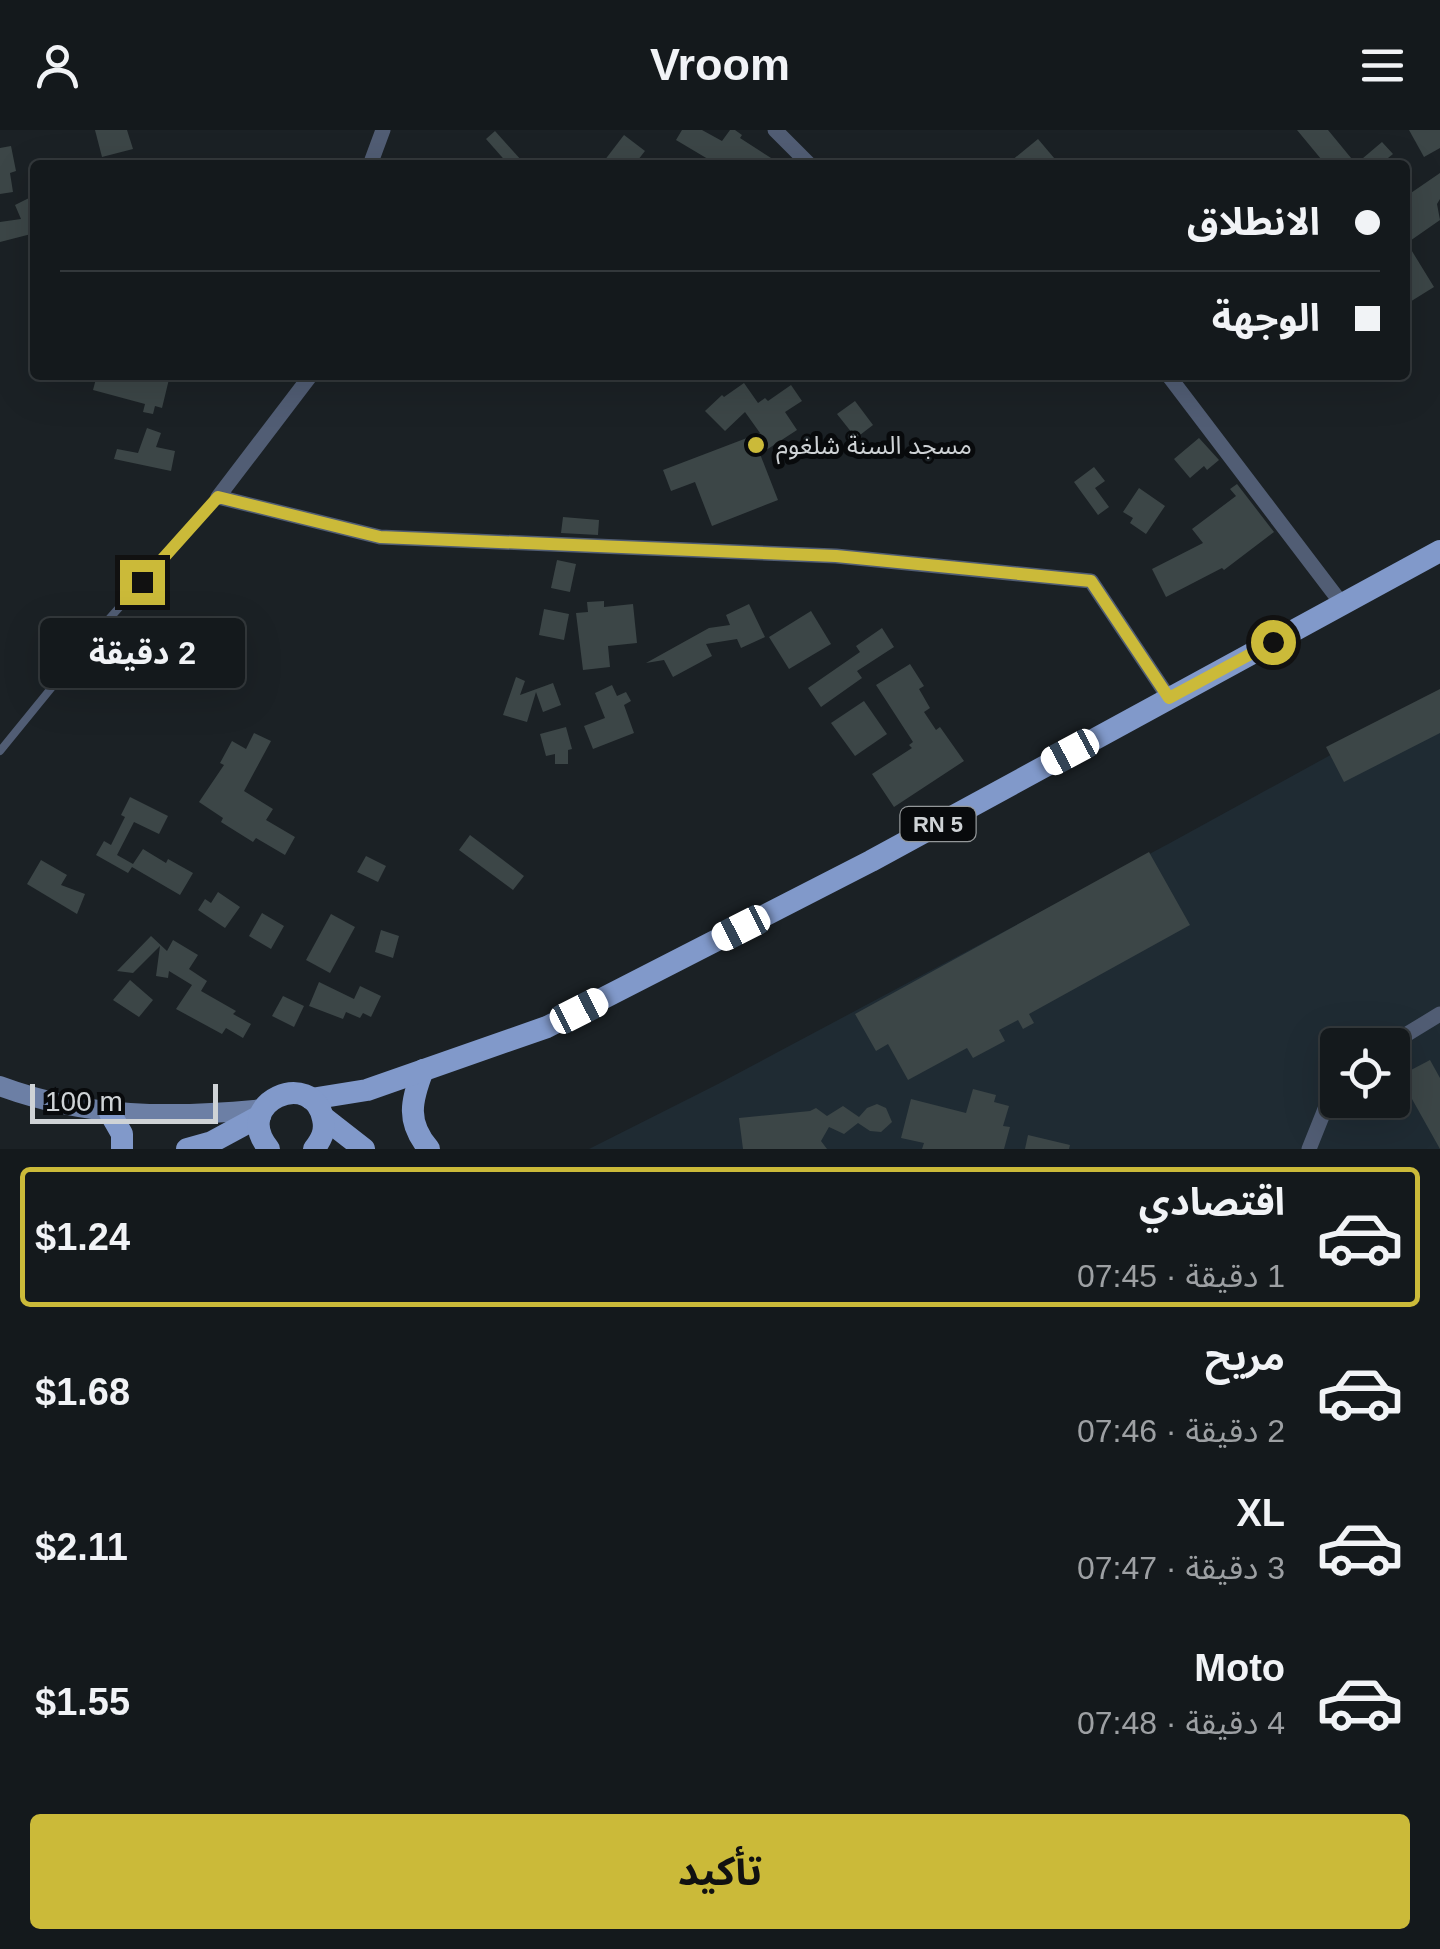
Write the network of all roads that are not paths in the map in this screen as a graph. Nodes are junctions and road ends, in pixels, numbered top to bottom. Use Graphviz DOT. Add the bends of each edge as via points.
graph roads {
  1 [pos="382,130"];
  2 [pos="775,130"];
  3 [pos="372,160"];
  4 [pos="805,160"];
  5 [pos="306,380"];
  6 [pos="1172,380"];
  7 [pos="218,497"];
  8 [pos="1440,550"];
  9 [pos="1342,604"];
  10 [pos="1169,698"];
  11 [pos="0,750"];
  12 [pos="1440,1014"];
  13 [pos="1410,1032"];
  14 [pos="423,1070"];
  15 [pos="0,1086"];
  16 [pos="262,1112"];
  17 [pos="110,1113"];
  18 [pos="1320,1118"];
  19 [pos="320,1130"];
  20 [pos="212,1142"];
  21 [pos="122,1149"];
  22 [pos="186,1149"];
  23 [pos="259,1149"];
  24 [pos="270,1149"];
  25 [pos="364,1149"];
  26 [pos="428,1149"];
  27 [pos="1309,1149"];
  1 -- 3 [label="street"];
  2 -- 4 [label="street"];
  5 -- 7 [label="street"];
  6 -- 9 [label="street"];
  7 -- 10 [label="street" via="380,537 836,556 1091,581"];
  7 -- 11 [label="lane"];
  8 -- 9 [label="main road, RN 5"];
  9 -- 10 [label="main road, RN 5"];
  10 -- 14 [label="main road, RN 5" via="546,1028"];
  12 -- 13 [label="street"];
  14 -- 19 [label="main road, RN 5" via="367,1090"];
  14 -- 26 [label="main road" via="411,1119"];
  15 -- 17 [label="main road"];
  16 -- 17 [label="main road"];
  16 -- 19 [label="main road, RN 5" via="281,1094 297,1093"];
  16 -- 20 [label="main road, RN 5"];
  16 -- 24 [label="main road" via="259,1131"];
  17 -- 21 [label="main road"];
  18 -- 27 [label="street"];
  19 -- 25 [label="main road"];
  20 -- 22 [label="main road, RN 5"];
  20 -- 23 [label="main road, RN 5"];
}
